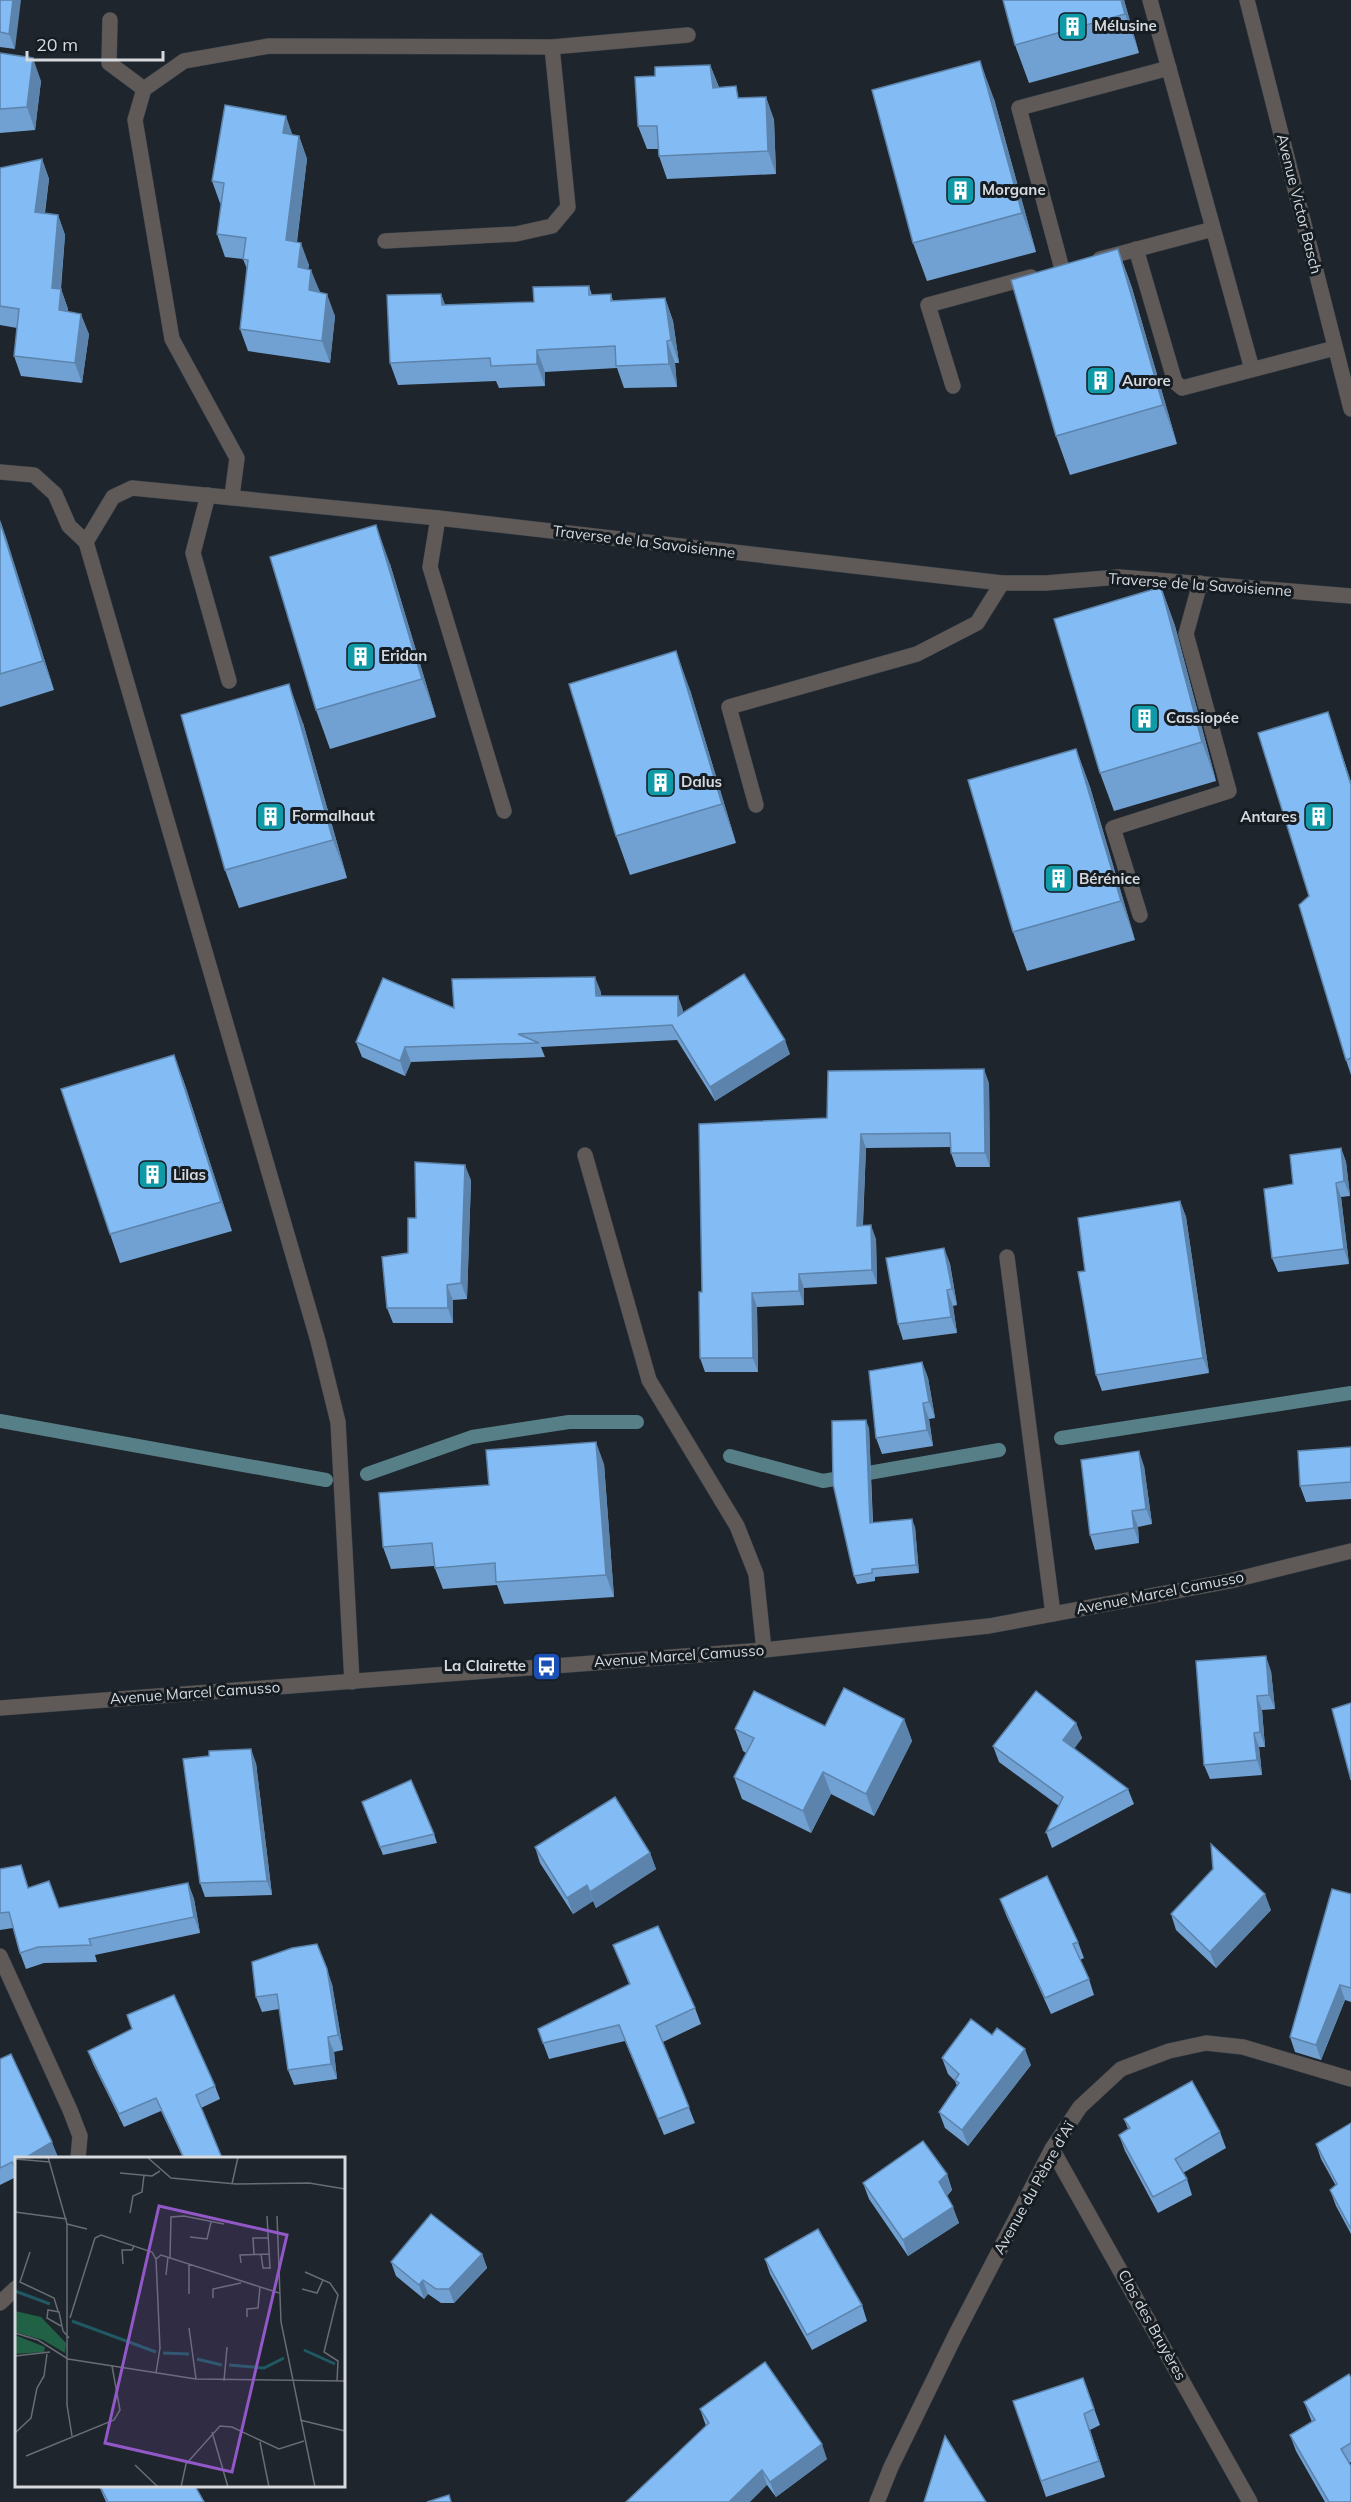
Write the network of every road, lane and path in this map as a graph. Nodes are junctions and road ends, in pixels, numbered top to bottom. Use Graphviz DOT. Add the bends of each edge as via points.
graph roads {
  1 [pos="1150,0"];
  2 [pos="1247,0"];
  3 [pos="110,20"];
  4 [pos="688,35"];
  5 [pos="552,47"];
  6 [pos="1168,68"];
  7 [pos="144,89"];
  8 [pos="1213,229"];
  9 [pos="385,242"];
  10 [pos="1136,249"];
  11 [pos="1073,266"];
  12 [pos="1335,348"];
  13 [pos="1252,369"];
  14 [pos="953,386"];
  15 [pos="1351,409"];
  16 [pos="0,472"];
  17 [pos="208,495"];
  18 [pos="232,496"];
  19 [pos="438,518"];
  20 [pos="86,542"];
  21 [pos="1002,583"];
  22 [pos="1200,584"];
  23 [pos="1351,596"];
  24 [pos="229,681"];
  25 [pos="756,805"];
  26 [pos="504,811"];
  27 [pos="1140,915"];
  28 [pos="585,1155"];
  29 [pos="1007,1257"];
  30 [pos="1351,1551"];
  31 [pos="1053,1614"];
  32 [pos="764,1650"];
  33 [pos="352,1682"];
  34 [pos="0,1708"];
  35 [pos="0,1956"];
  36 [pos="1351,2079"];
  37 [pos="1052,2149"];
  38 [pos="78,2157"];
  39 [pos="15,2289"];
  40 [pos="0,2303"];
  41 [pos="877,2502"];
  42 [pos="1250,2502"];
  1 -- 6 [label="street"];
  2 -- 12 [label="street, Avenue Victor Basch"];
  3 -- 7 [label="street" via="109,63"];
  4 -- 5 [label="street"];
  5 -- 7 [label="street" via="269,46 184,61"];
  5 -- 9 [label="street" via="568,207 552,226 516,234"];
  6 -- 8 [label="street"];
  6 -- 11 [label="street" via="1019,108"];
  7 -- 18 [label="street" via="135,120 172,339 237,458"];
  8 -- 10 [label="street"];
  8 -- 13 [label="street"];
  10 -- 11 [label="street"];
  10 -- 13 [label="street" via="1175,381 1182,388"];
  11 -- 14 [label="street" via="928,305"];
  12 -- 13 [label="street"];
  12 -- 15 [label="street, Avenue Victor Basch"];
  16 -- 20 [label="street" via="34,475 55,494 69,526"];
  17 -- 18 [label="street, Traverse de la Savoisienne"];
  17 -- 20 [label="street, Traverse de la Savoisienne" via="132,488 113,497"];
  17 -- 24 [label="street" via="193,553"];
  18 -- 19 [label="street, Traverse de la Savoisienne"];
  19 -- 21 [label="street, Traverse de la Savoisienne"];
  19 -- 26 [label="street" via="430,567"];
  20 -- 33 [label="street" via="318,1341 338,1422"];
  21 -- 22 [label="street, Traverse de la Savoisienne" via="1119,577"];
  21 -- 25 [label="street" via="978,623 917,654 729,707"];
  22 -- 23 [label="street, Traverse de la Savoisienne"];
  22 -- 27 [label="street" via="1186,634 1229,791 1113,828"];
  28 -- 32 [label="street" via="649,1380 737,1526 756,1574"];
  29 -- 31 [label="street"];
  30 -- 31 [label="street, Avenue Marcel Camusso" via="1230,1581"];
  31 -- 32 [label="street, Avenue Marcel Camusso" via="989,1626"];
  32 -- 33 [label="street, Avenue Marcel Camusso"];
  33 -- 34 [label="street, Avenue Marcel Camusso"];
  35 -- 38 [label="street" via="70,2110 80,2136"];
  36 -- 37 [label="street, Avenue du Pèbre d'Aï" via="1243,2047 1206,2043 1168,2050 1121,2069 1080,2107"];
  37 -- 41 [label="street, Avenue du Pèbre d'Aï" via="955,2336"];
  37 -- 42 [label="street, Clos des Bruyères"];
  39 -- 40 [label="street"];
}
